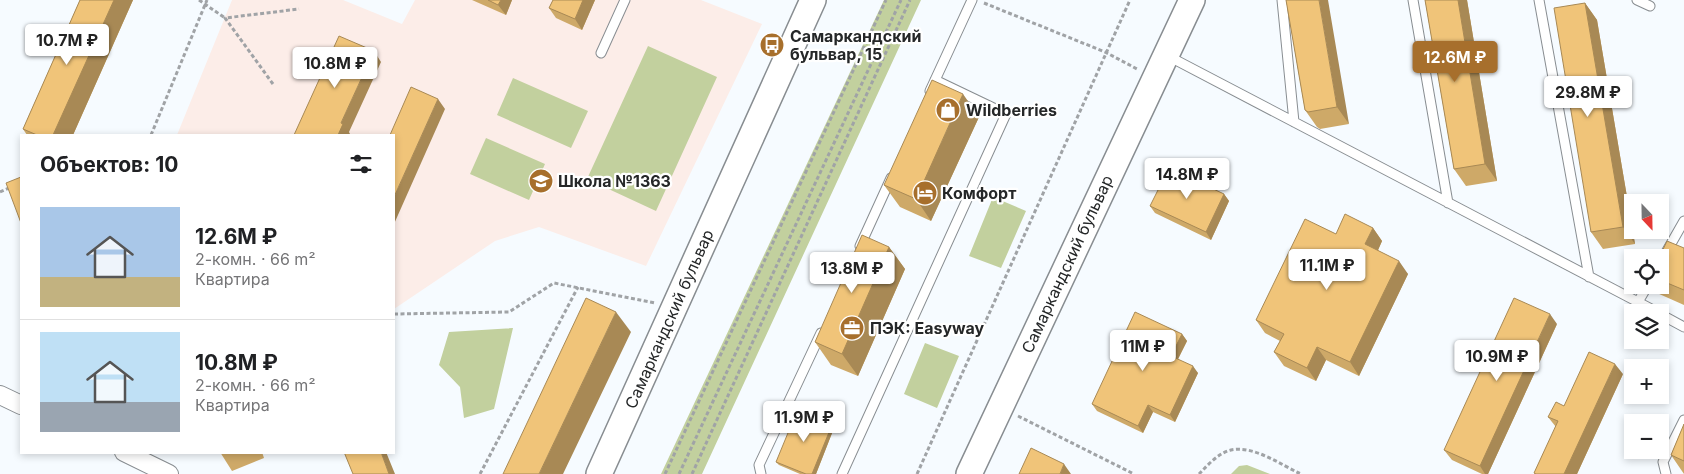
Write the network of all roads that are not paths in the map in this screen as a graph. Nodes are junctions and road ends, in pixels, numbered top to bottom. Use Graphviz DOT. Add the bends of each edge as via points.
graph roads {
  1 [pos="625,0"];
  2 [pos="813,0"];
  3 [pos="972,0"];
  4 [pos="1192,0"];
  5 [pos="1282,0"];
  6 [pos="1413,0"];
  7 [pos="1539,0"];
  8 [pos="1637,0"];
  9 [pos="1650,6"];
  10 [pos="601,53"];
  11 [pos="1166,55"];
  12 [pos="936,80"];
  13 [pos="927,100"];
  14 [pos="1294,122"];
  15 [pos="894,172"];
  16 [pos="1448,203"];
  17 [pos="1684,221"];
  18 [pos="1668,249"];
  19 [pos="858,252"];
  20 [pos="1589,277"];
  21 [pos="1643,294"];
  22 [pos="1638,302"];
  23 [pos="1642,304"];
  24 [pos="1669,319"];
  25 [pos="825,323"];
  26 [pos="1684,327"];
  27 [pos="0,395"];
  28 [pos="20,405"];
  29 [pos="1684,420"];
  30 [pos="128,454"];
  31 [pos="169,474"];
  32 [pos="599,474"];
  33 [pos="760,474"];
  34 [pos="842,474"];
  35 [pos="969,474"];
  36 [pos="1666,474"];
  1 -- 10 [label="lane"];
  2 -- 32 [label="street, Самаркандский бульвар"];
  3 -- 12 [label="lane"];
  4 -- 11 [label="street, Самаркандский бульвар"];
  5 -- 14 [label="lane"];
  6 -- 16 [label="lane"];
  7 -- 20 [label="lane"];
  8 -- 9 [label="lane"];
  11 -- 14 [label="lane"];
  11 -- 35 [label="street, Самаркандский бульвар"];
  12 -- 13 [label="lane"];
  12 -- 34 [label="lane" via="1006,114"];
  14 -- 16 [label="lane"];
  15 -- 19 [label="lane"];
  16 -- 20 [label="lane"];
  17 -- 18 [label="lane"];
  20 -- 22 [label="lane"];
  21 -- 22 [label="lane"];
  22 -- 23 [label="lane"];
  24 -- 26 [label="lane"];
  25 -- 33 [label="lane" via="759,466"];
  27 -- 28 [label="street"];
  29 -- 36 [label="lane" via="1663,462"];
  30 -- 31 [label="street"];
}
